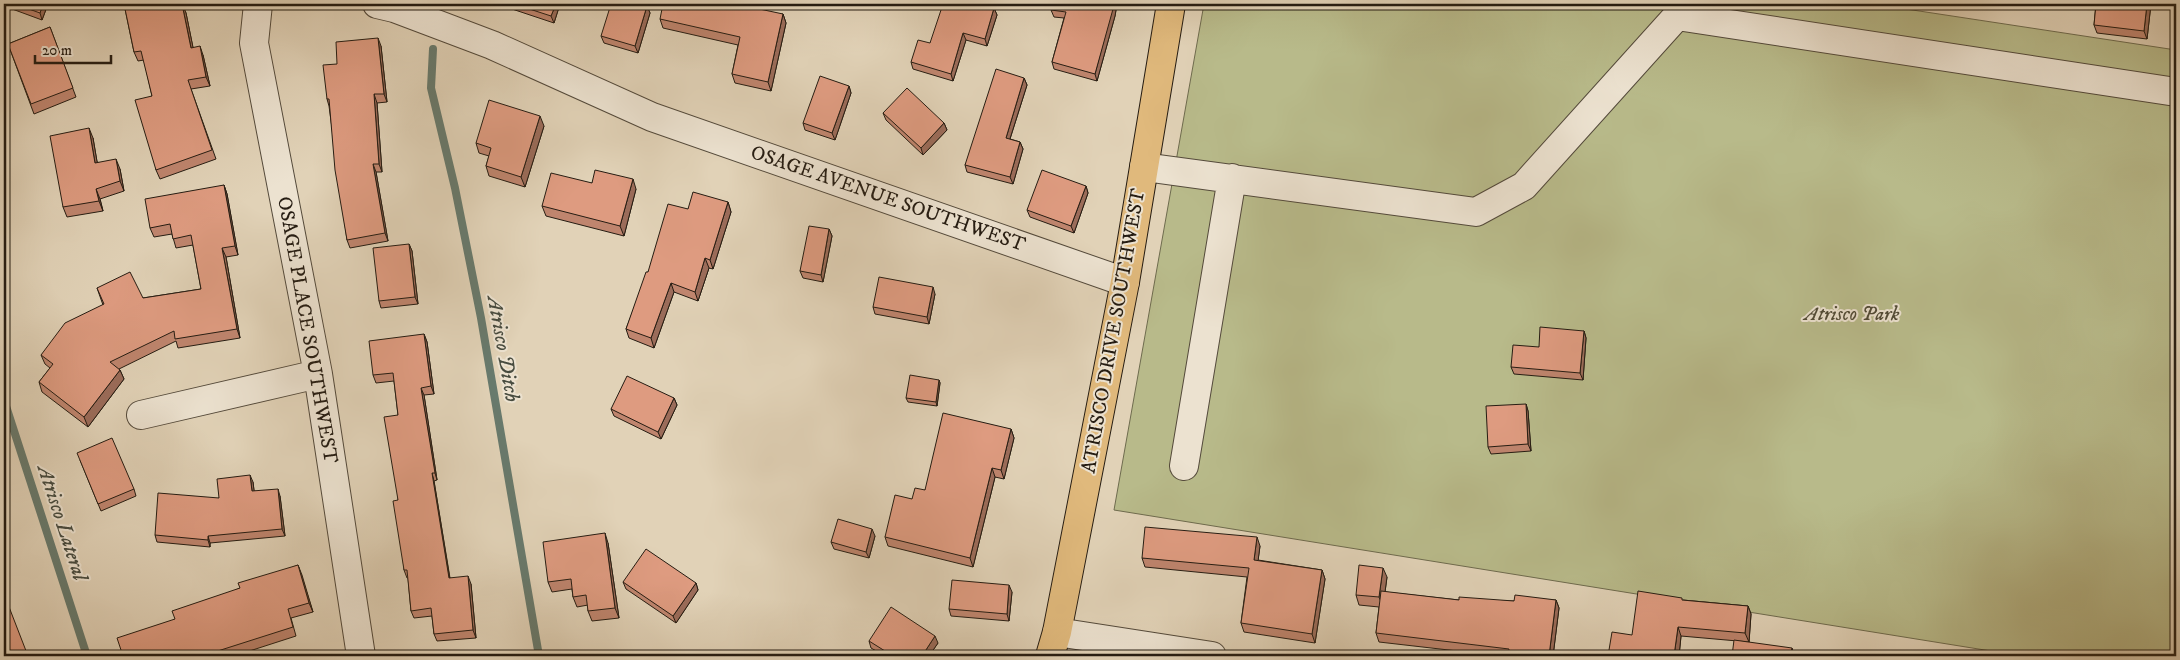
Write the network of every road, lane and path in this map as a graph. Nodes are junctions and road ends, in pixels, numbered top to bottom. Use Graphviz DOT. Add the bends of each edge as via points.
graph roads {
  1 [pos="258,4"];
  2 [pos="1171,4"];
  3 [pos="386,6"];
  4 [pos="2176,92"];
  5 [pos="1144,167"];
  6 [pos="1232,178"];
  7 [pos="1125,282"];
  8 [pos="318,374"];
  9 [pos="141,415"];
  10 [pos="1184,466"];
  11 [pos="1054,644"];
  12 [pos="361,656"];
  13 [pos="1212,656"];
  1 -- 8 [label="street, OSAGE PLACE SOUTHWEST" via="254,43"];
  2 -- 5 [label="main road, ATRISCO DRIVE SOUTHWEST"];
  3 -- 7 [label="street, OSAGE AVENUE SOUTHWEST" via="492,45 652,117"];
  4 -- 6 [label="street" via="1677,16 1524,186 1476,212"];
  5 -- 6 [label="street"];
  5 -- 7 [label="main road, ATRISCO DRIVE SOUTHWEST"];
  6 -- 10 [label="street"];
  7 -- 11 [label="main road, ATRISCO DRIVE SOUTHWEST"];
  8 -- 9 [label="street"];
  8 -- 12 [label="street, OSAGE PLACE SOUTHWEST"];
  11 -- 13 [label="street"];
}
